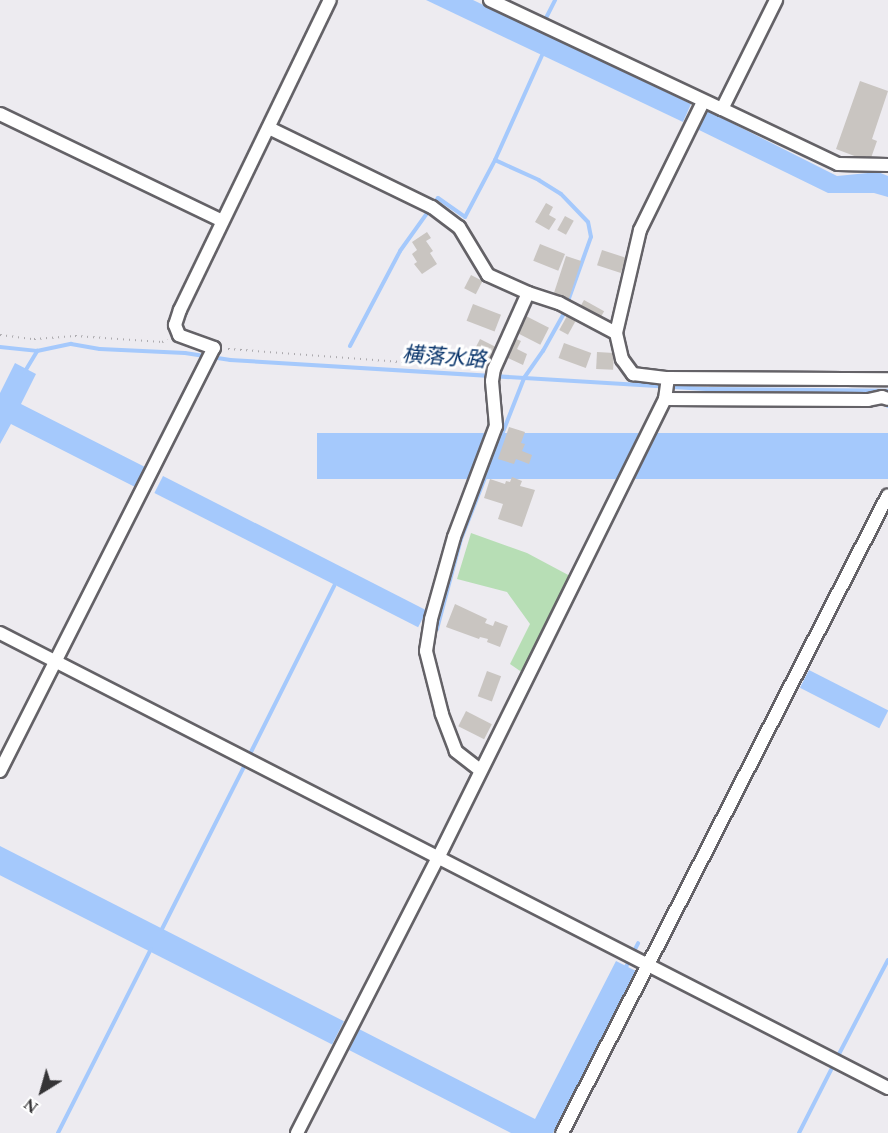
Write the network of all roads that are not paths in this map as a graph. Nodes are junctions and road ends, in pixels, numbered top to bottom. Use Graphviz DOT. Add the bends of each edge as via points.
graph roads {
  1 [pos="330,0"];
  2 [pos="490,0"];
  3 [pos="776,0"];
  4 [pos="722,109"];
  5 [pos="698,112"];
  6 [pos="0,114"];
  7 [pos="269,128"];
  8 [pos="888,165"];
  9 [pos="222,221"];
  10 [pos="528,293"];
  11 [pos="616,333"];
  12 [pos="668,378"];
  13 [pos="888,379"];
  14 [pos="872,381"];
  15 [pos="665,399"];
  16 [pos="888,399"];
  17 [pos="868,400"];
  18 [pos="888,495"];
  19 [pos="0,633"];
  20 [pos="56,662"];
  21 [pos="480,770"];
  22 [pos="0,771"];
  23 [pos="438,858"];
  24 [pos="648,965"];
  25 [pos="888,1088"];
  26 [pos="297,1133"];
  27 [pos="562,1133"];
  1 -- 7 [label="street"];
  2 -- 5 [label="street"];
  3 -- 4 [label="street"];
  4 -- 5 [label="street"];
  4 -- 8 [label="street" via="838,164"];
  5 -- 11 [label="street" via="640,230"];
  6 -- 9 [label="street"];
  7 -- 9 [label="street"];
  7 -- 10 [label="street" via="432,207 459,226 488,275"];
  9 -- 20 [label="street" via="175,325 179,335 214,348"];
  10 -- 11 [label="street" via="559,303"];
  10 -- 21 [label="street" via="493,375 496,426 454,537 426,651 456,751"];
  11 -- 12 [label="street" via="622,359 633,374"];
  12 -- 14 [label="street"];
  12 -- 15 [label="street"];
  13 -- 14 [label="street"];
  14 -- 17 [label="street"];
  15 -- 17 [label="street"];
  15 -- 21 [label="street"];
  16 -- 17 [label="street"];
  18 -- 24 [label="street"];
  19 -- 20 [label="street"];
  20 -- 22 [label="street"];
  20 -- 23 [label="street"];
  21 -- 23 [label="street"];
  23 -- 24 [label="street"];
  23 -- 26 [label="street"];
  24 -- 25 [label="street"];
  24 -- 27 [label="street"];
}
